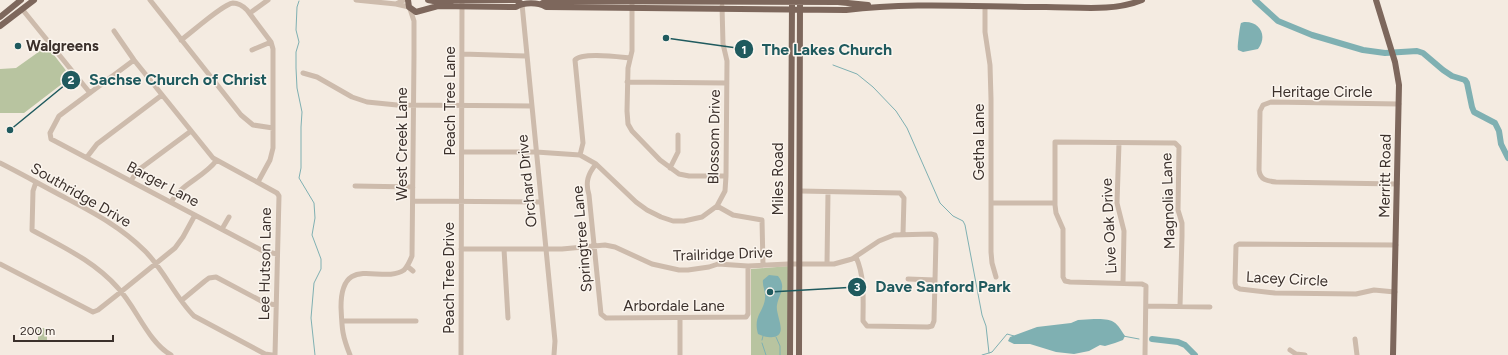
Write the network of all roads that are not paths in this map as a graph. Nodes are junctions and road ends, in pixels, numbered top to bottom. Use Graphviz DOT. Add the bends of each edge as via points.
graph roads {
  1 [pos="21,0"];
  2 [pos="34,0"];
  3 [pos="151,0"];
  4 [pos="268,0"];
  5 [pos="356,0"];
  6 [pos="404,0"];
  7 [pos="408,0"];
  8 [pos="427,0"];
  9 [pos="454,0"];
  10 [pos="1142,0"];
  11 [pos="1376,0"];
  12 [pos="541,2"];
  13 [pos="462,3"];
  14 [pos="915,3"];
  15 [pos="396,4"];
  16 [pos="522,4"];
  17 [pos="632,4"];
  18 [pos="792,4"];
  19 [pos="799,4"];
  20 [pos="722,5"];
  21 [pos="985,7"];
  22 [pos="409,8"];
  23 [pos="22,9"];
  24 [pos="420,11"];
  25 [pos="250,13"];
  26 [pos="0,17"];
  27 [pos="414,21"];
  28 [pos="0,26"];
  29 [pos="114,31"];
  30 [pos="181,40"];
  31 [pos="271,42"];
  32 [pos="252,50"];
  33 [pos="462,54"];
  34 [pos="526,56"];
  35 [pos="630,58"];
  36 [pos="134,60"];
  37 [pos="303,73"];
  38 [pos="627,82"];
  39 [pos="727,83"];
  40 [pos="90,93"];
  41 [pos="162,95"];
  42 [pos="1400,104"];
  43 [pos="414,105"];
  44 [pos="462,105"];
  45 [pos="531,106"];
  46 [pos="273,128"];
  47 [pos="191,131"];
  48 [pos="678,135"];
  49 [pos="791,139"];
  50 [pos="800,139"];
  51 [pos="1119,143"];
  52 [pos="462,152"];
  53 [pos="536,152"];
  54 [pos="580,155"];
  55 [pos="87,157"];
  56 [pos="216,161"];
  57 [pos="0,163"];
  58 [pos="596,164"];
  59 [pos="670,168"];
  60 [pos="726,176"];
  61 [pos="131,181"];
  62 [pos="36,182"];
  63 [pos="258,182"];
  64 [pos="1397,184"];
  65 [pos="355,186"];
  66 [pos="413,187"];
  67 [pos="800,192"];
  68 [pos="828,192"];
  69 [pos="414,201"];
  70 [pos="462,201"];
  71 [pos="171,202"];
  72 [pos="541,202"];
  73 [pos="991,203"];
  74 [pos="1055,203"];
  75 [pos="717,206"];
  76 [pos="195,215"];
  77 [pos="229,216"];
  78 [pos="222,229"];
  79 [pos="903,234"];
  80 [pos="1396,245"];
  81 [pos="594,246"];
  82 [pos="461,249"];
  83 [pos="504,249"];
  84 [pos="546,250"];
  85 [pos="277,254"];
  86 [pos="856,256"];
  87 [pos="156,263"];
  88 [pos="0,264"];
  89 [pos="791,264"];
  90 [pos="799,264"];
  91 [pos="828,264"];
  92 [pos="763,265"];
  93 [pos="407,266"];
  94 [pos="748,266"];
  95 [pos="413,271"];
  96 [pos="996,277"];
  97 [pos="908,279"];
  98 [pos="935,280"];
  99 [pos="1123,283"];
  100 [pos="121,292"];
  101 [pos="1395,292"];
  102 [pos="182,300"];
  103 [pos="276,305"];
  104 [pos="1146,306"];
  105 [pos="1180,307"];
  106 [pos="1210,307"];
  107 [pos="601,314"];
  108 [pos="508,318"];
  109 [pos="680,318"];
  110 [pos="342,321"];
  111 [pos="416,321"];
  112 [pos="1355,339"];
  113 [pos="1290,350"];
  114 [pos="790,352"];
  115 [pos="799,352"];
  116 [pos="171,355"];
  117 [pos="272,355"];
  118 [pos="275,355"];
  119 [pos="350,355"];
  120 [pos="461,355"];
  121 [pos="554,355"];
  122 [pos="680,355"];
  123 [pos="1145,355"];
  124 [pos="1305,355"];
  125 [pos="1357,355"];
  126 [pos="1393,355"];
  1 -- 26 [label="main road"];
  2 -- 23 [label="main road"];
  3 -- 30 [label="street"];
  4 -- 25 [label="street"];
  5 -- 15 [label="street"];
  6 -- 15 [label="street"];
  7 -- 22 [label="main road"];
  8 -- 9 [label="main road"];
  8 -- 24 [label="main road"];
  9 -- 13 [label="main road"];
  10 -- 21 [label="main road" via="1118,7"];
  11 -- 42 [label="main road, Merritt Road" via="1395,62"];
  12 -- 16 [label="main road"];
  12 -- 17 [label="main road" via="546,0"];
  13 -- 16 [label="main road" via="516,0"];
  13 -- 24 [label="main road"];
  13 -- 33 [label="street, Peach Tree Lane"];
  14 -- 19 [label="main road" via="878,6 838,2"];
  14 -- 21 [label="main road"];
  15 -- 22 [label="street"];
  16 -- 34 [label="street, Orchard Drive"];
  17 -- 20 [label="main road"];
  17 -- 35 [label="street"];
  18 -- 19 [label="main road"];
  18 -- 20 [label="main road"];
  18 -- 49 [label="main road, Miles Road"];
  19 -- 50 [label="main road, Miles Road"];
  20 -- 39 [label="street, Blossom Drive"];
  21 -- 73 [label="street, Getha Lane" via="985,32 990,65"];
  22 -- 24 [label="main road" via="416,12"];
  22 -- 27 [label="street, West Creek Lane"];
  23 -- 28 [label="main road"];
  23 -- 40 [label="street"];
  24 -- 27 [label="street, West Creek Lane"];
  25 -- 30 [label="street" via="243,6 230,4"];
  25 -- 31 [label="street"];
  27 -- 43 [label="street, West Creek Lane"];
  29 -- 36 [label="street, Lee Hutson Lane"];
  30 -- 46 [label="street" via="246,121 253,125"];
  31 -- 32 [label="street"];
  31 -- 46 [label="street"];
  33 -- 34 [label="street"];
  33 -- 44 [label="street, Peach Tree Lane"];
  34 -- 45 [label="street, Orchard Drive"];
  35 -- 38 [label="street"];
  35 -- 54 [label="street" via="579,56 575,60 583,143"];
  36 -- 40 [label="street"];
  36 -- 41 [label="street, Lee Hutson Lane"];
  37 -- 43 [label="street" via="317,77 352,97 367,102"];
  38 -- 39 [label="street"];
  38 -- 59 [label="street" via="628,124 644,145"];
  39 -- 60 [label="street, Blossom Drive"];
  40 -- 55 [label="street, Barger Lane" via="59,116 50,133 51,139"];
  41 -- 47 [label="street, Lee Hutson Lane"];
  41 -- 55 [label="street" via="97,144"];
  42 -- 64 [label="main road, Merritt Road"];
  42 -- 64 [label="street, Heritage Circle" via="1271,102 1263,105 1260,111 1259,170 1260,176 1268,182"];
  43 -- 44 [label="street"];
  43 -- 66 [label="street, West Creek Lane"];
  44 -- 45 [label="street"];
  44 -- 52 [label="street, Peach Tree Lane"];
  45 -- 53 [label="street, Orchard Drive"];
  46 -- 63 [label="street" via="270,160"];
  47 -- 56 [label="street, Lee Hutson Lane"];
  47 -- 61 [label="street" via="138,172"];
  48 -- 59 [label="street" via="678,152"];
  49 -- 50 [label="main road"];
  49 -- 89 [label="main road, Miles Road"];
  50 -- 67 [label="main road, Miles Road"];
  51 -- 74 [label="street, Magnolia Lane" via="1055,142"];
  51 -- 99 [label="street, Live Oak Drive" via="1117,203 1124,231"];
  51 -- 105 [label="street, Magnolia Lane" via="1175,143 1178,146 1178,210 1182,223"];
  52 -- 53 [label="street, Blossom Drive"];
  52 -- 70 [label="street, Peach Tree Lane"];
  53 -- 54 [label="street, Blossom Drive"];
  53 -- 72 [label="street, Orchard Drive"];
  54 -- 58 [label="street, Blossom Drive"];
  55 -- 61 [label="street, Barger Lane"];
  56 -- 63 [label="street, Lee Hutson Lane"];
  56 -- 71 [label="street"];
  57 -- 62 [label="street, Southridge Drive"];
  58 -- 75 [label="street, Blossom Drive" via="636,202 661,217 673,221 694,220"];
  58 -- 81 [label="street, Springtree Lane" via="589,173 587,188"];
  59 -- 60 [label="street" via="679,174 689,176"];
  60 -- 75 [label="street, Blossom Drive" via="723,197"];
  61 -- 71 [label="street, Barger Lane"];
  62 -- 87 [label="street, Southridge Drive" via="114,225 136,242"];
  62 -- 100 [label="street" via="33,191 32,230 85,259 104,273"];
  63 -- 85 [label="street, Lee Hutson Lane" via="279,196"];
  64 -- 80 [label="main road, Merritt Road"];
  65 -- 66 [label="street"];
  66 -- 69 [label="street, West Creek Lane"];
  67 -- 68 [label="street"];
  67 -- 90 [label="main road, Miles Road"];
  68 -- 79 [label="street" via="900,193 904,198"];
  68 -- 91 [label="street"];
  69 -- 70 [label="street"];
  69 -- 93 [label="street, West Creek Lane" via="412,256"];
  70 -- 72 [label="street"];
  70 -- 82 [label="street, Peach Tree Drive"];
  71 -- 76 [label="street, Barger Lane"];
  72 -- 84 [label="street, Orchard Drive"];
  73 -- 74 [label="street"];
  73 -- 96 [label="street, Getha Lane" via="991,252"];
  74 -- 99 [label="street" via="1063,229 1065,281"];
  75 -- 92 [label="street" via="733,215 762,220"];
  76 -- 78 [label="street, Barger Lane"];
  76 -- 87 [label="street" via="179,243"];
  77 -- 78 [label="street"];
  78 -- 85 [label="street, Barger Lane" via="263,251"];
  79 -- 86 [label="street, Trailridge Drive" via="879,241"];
  79 -- 98 [label="street, Trailridge Drive" via="935,235"];
  80 -- 101 [label="main road, Merritt Road"];
  80 -- 101 [label="street, Lacey Circle" via="1238,244 1235,248 1234,283 1240,289 1275,293 1356,294 1374,290"];
  81 -- 84 [label="street, Trailridge Drive"];
  81 -- 94 [label="street, Trailridge Drive" via="615,247 652,264 679,270 718,264"];
  81 -- 107 [label="street, Springtree Lane"];
  82 -- 83 [label="street, Trailridge Drive"];
  82 -- 120 [label="street, Peach Tree Drive"];
  83 -- 84 [label="street, Trailridge Drive"];
  83 -- 108 [label="street"];
  84 -- 121 [label="street, Orchard Drive" via="556,341"];
  85 -- 103 [label="street, Lee Hutson Lane"];
  86 -- 91 [label="street, Trailridge Drive" via="843,262"];
  86 -- 98 [label="street" via="863,277 863,321 867,326 932,326"];
  87 -- 100 [label="street"];
  87 -- 102 [label="street, Southridge Drive"];
  88 -- 100 [label="street" via="93,312"];
  89 -- 90 [label="street, Trailridge Drive"];
  89 -- 92 [label="street, Trailridge Drive"];
  89 -- 114 [label="main road, Miles Road"];
  90 -- 91 [label="street, Trailridge Drive"];
  90 -- 115 [label="main road, Miles Road"];
  92 -- 94 [label="street, Trailridge Drive"];
  93 -- 95 [label="street"];
  93 -- 110 [label="street" via="397,273 366,273 349,279 343,290"];
  94 -- 109 [label="street, Arbordale Lane" via="746,317"];
  97 -- 98 [label="street"];
  99 -- 104 [label="street" via="1146,286"];
  100 -- 116 [label="street" via="155,341"];
  101 -- 126 [label="main road, Merritt Road"];
  102 -- 103 [label="street" via="209,278 216,277 265,303"];
  102 -- 117 [label="street, Southridge Drive" via="199,320 265,354"];
  103 -- 118 [label="street, Lee Hutson Lane"];
  104 -- 105 [label="street"];
  104 -- 123 [label="street"];
  105 -- 106 [label="street"];
  107 -- 109 [label="street, Arbordale Lane" via="606,318"];
  109 -- 122 [label="street"];
  110 -- 111 [label="street"];
  110 -- 119 [label="street" via="344,341"];
  112 -- 125 [label="street"];
  113 -- 124 [label="street"];
  114 -- 115 [label="main road"];
}
